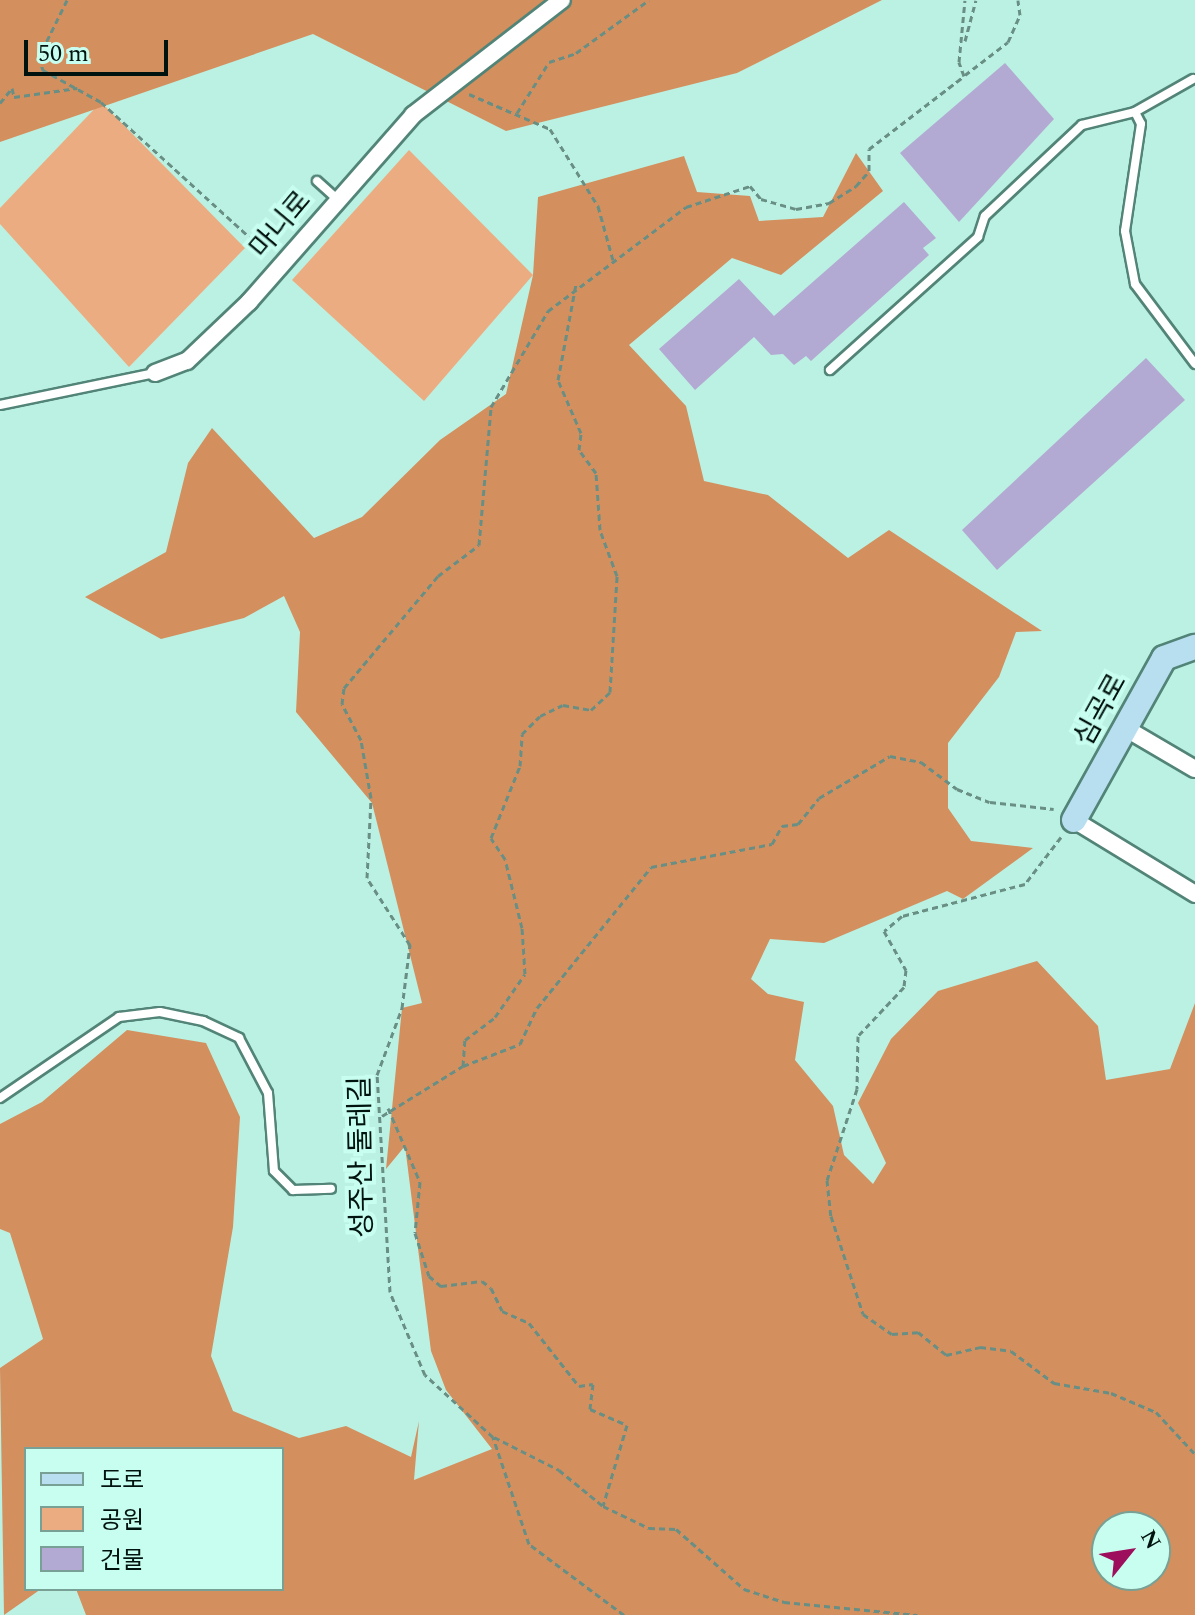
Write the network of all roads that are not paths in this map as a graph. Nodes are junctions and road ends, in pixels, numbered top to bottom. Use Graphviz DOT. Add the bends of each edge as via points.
graph roads {
  1 [pos="562,0"];
  2 [pos="1193,79"];
  3 [pos="1135,112"];
  4 [pos="317,181"];
  5 [pos="337,199"];
  6 [pos="1195,364"];
  7 [pos="830,370"];
  8 [pos="155,373"];
  9 [pos="0,405"];
  10 [pos="1195,648"];
  11 [pos="1125,728"];
  12 [pos="1195,769"];
  13 [pos="1074,820"];
  14 [pos="1195,894"];
  15 [pos="0,1098"];
  16 [pos="331,1189"];
  1 -- 5 [label="street, 마니로" via="376,152"];
  2 -- 3 [label="lane"];
  3 -- 6 [label="lane" via="1141,124 1125,231 1128,263 1146,307"];
  3 -- 7 [label="lane" via="1082,125 985,216 978,237"];
  4 -- 5 [label="lane"];
  5 -- 8 [label="street, 마니로" via="187,361"];
  8 -- 9 [label="lane, 마니로"];
  10 -- 11 [label="street, 심곡로" via="1164,658"];
  11 -- 12 [label="street"];
  11 -- 13 [label="street, 심곡로"];
  13 -- 14 [label="street"];
  15 -- 16 [label="lane" via="119,1017 160,1012 203,1021 239,1038 268,1093 274,1171 293,1190"];
}
